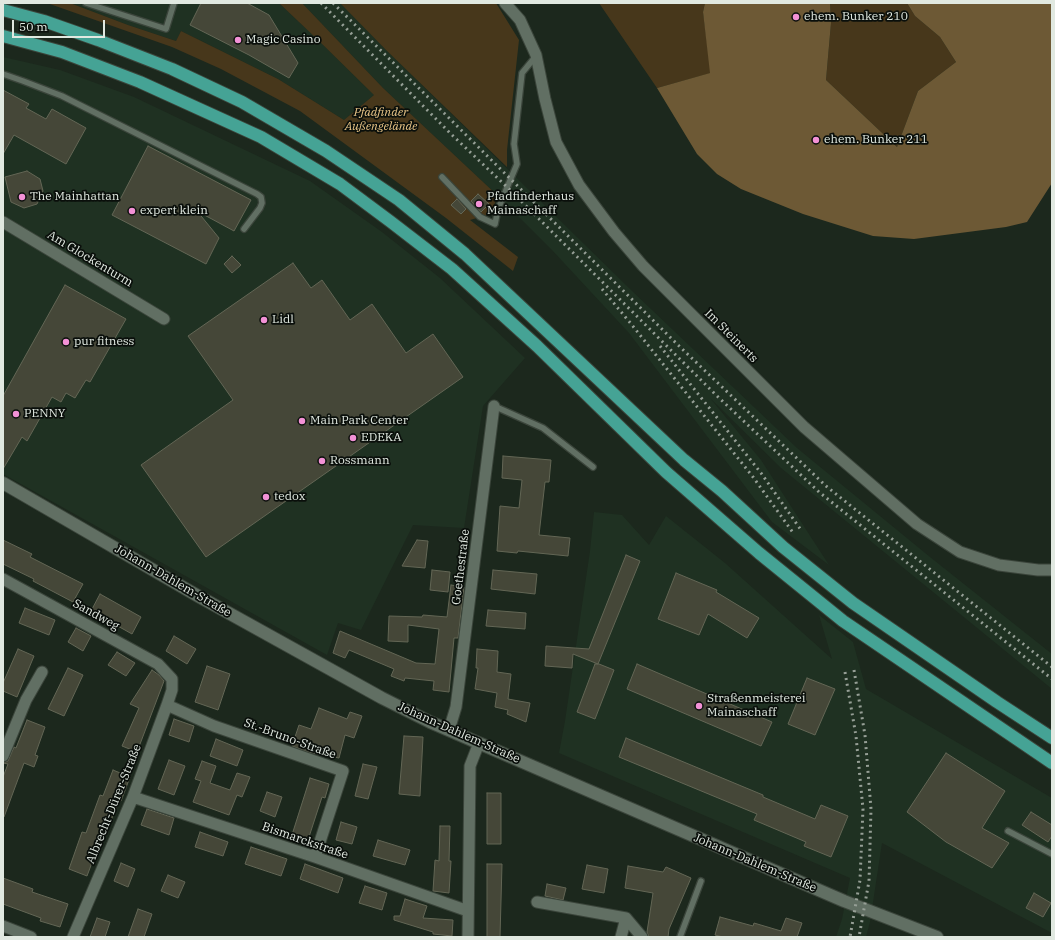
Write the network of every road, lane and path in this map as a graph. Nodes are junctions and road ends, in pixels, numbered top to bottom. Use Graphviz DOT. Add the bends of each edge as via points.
graph roads {
  1 [pos="9,3"];
  2 [pos="86,3"];
  3 [pos="174,3"];
  4 [pos="507,4"];
  5 [pos="3,10"];
  6 [pos="44,21"];
  7 [pos="3,36"];
  8 [pos="536,55"];
  9 [pos="3,74"];
  10 [pos="442,177"];
  11 [pos="3,222"];
  12 [pos="244,229"];
  13 [pos="164,319"];
  14 [pos="494,406"];
  15 [pos="593,467"];
  16 [pos="3,483"];
  17 [pos="1052,570"];
  18 [pos="3,579"];
  19 [pos="42,672"];
  20 [pos="172,679"];
  21 [pos="167,705"];
  22 [pos="449,730"];
  23 [pos="1052,738"];
  24 [pos="479,743"];
  25 [pos="3,756"];
  26 [pos="1052,763"];
  27 [pos="133,797"];
  28 [pos="1008,831"];
  29 [pos="1052,854"];
  30 [pos="315,857"];
  31 [pos="701,881"];
  32 [pos="537,902"];
  33 [pos="468,911"];
  34 [pos="626,918"];
  35 [pos="3,926"];
  36 [pos="31,937"];
  37 [pos="73,937"];
  38 [pos="468,937"];
  39 [pos="621,937"];
  40 [pos="642,937"];
  41 [pos="680,937"];
  42 [pos="937,937"];
  1 -- 6 [label="highway"];
  2 -- 3 [label="lane" via="166,30"];
  4 -- 8 [label="street, Im Steinerts" via="520,20"];
  5 -- 6 [label="highway"];
  6 -- 23 [label="highway" via="172,69 242,102 326,151 399,200 465,254 684,460 783,547 853,603"];
  7 -- 26 [label="highway" via="62,52 140,82 261,137 340,184 452,269 537,346 666,472 759,553 843,621"];
  8 -- 10 [label="lane" via="522,73 514,144 517,164 498,209 495,224 480,217"];
  8 -- 17 [label="street, Im Steinerts" via="556,142 579,185 643,266 804,427 917,524 960,552 999,565"];
  9 -- 12 [label="lane" via="62,96 257,194 261,197 262,203"];
  11 -- 13 [label="street, Am Glockenturm"];
  14 -- 15 [label="lane" via="543,428"];
  14 -- 22 [label="street, Goethestraße" via="456,707"];
  16 -- 22 [label="street, Johann-Dahlem-Straße" via="382,698"];
  18 -- 20 [label="street, Sandweg" via="158,664"];
  19 -- 25 [label="street" via="26,700"];
  20 -- 21 [label="street, Albrecht-Dürer-Straße" via="172,690"];
  21 -- 27 [label="street, Albrecht-Dürer-Straße"];
  21 -- 30 [label="street, St.-Bruno-Straße" via="214,726 343,771"];
  22 -- 24 [label="street, Johann-Dahlem-Straße"];
  24 -- 33 [label="street" via="470,766"];
  24 -- 42 [label="street, Johann-Dahlem-Straße" via="844,901"];
  27 -- 30 [label="street, Bismarckstraße"];
  27 -- 37 [label="street, Albrecht-Dürer-Straße"];
  28 -- 29 [label="lane"];
  30 -- 33 [label="street, Bismarckstraße"];
  31 -- 41 [label="lane"];
  32 -- 34 [label="street"];
  33 -- 38 [label="street"];
  34 -- 39 [label="street"];
  34 -- 40 [label="street"];
  35 -- 36 [label="street"];
}
